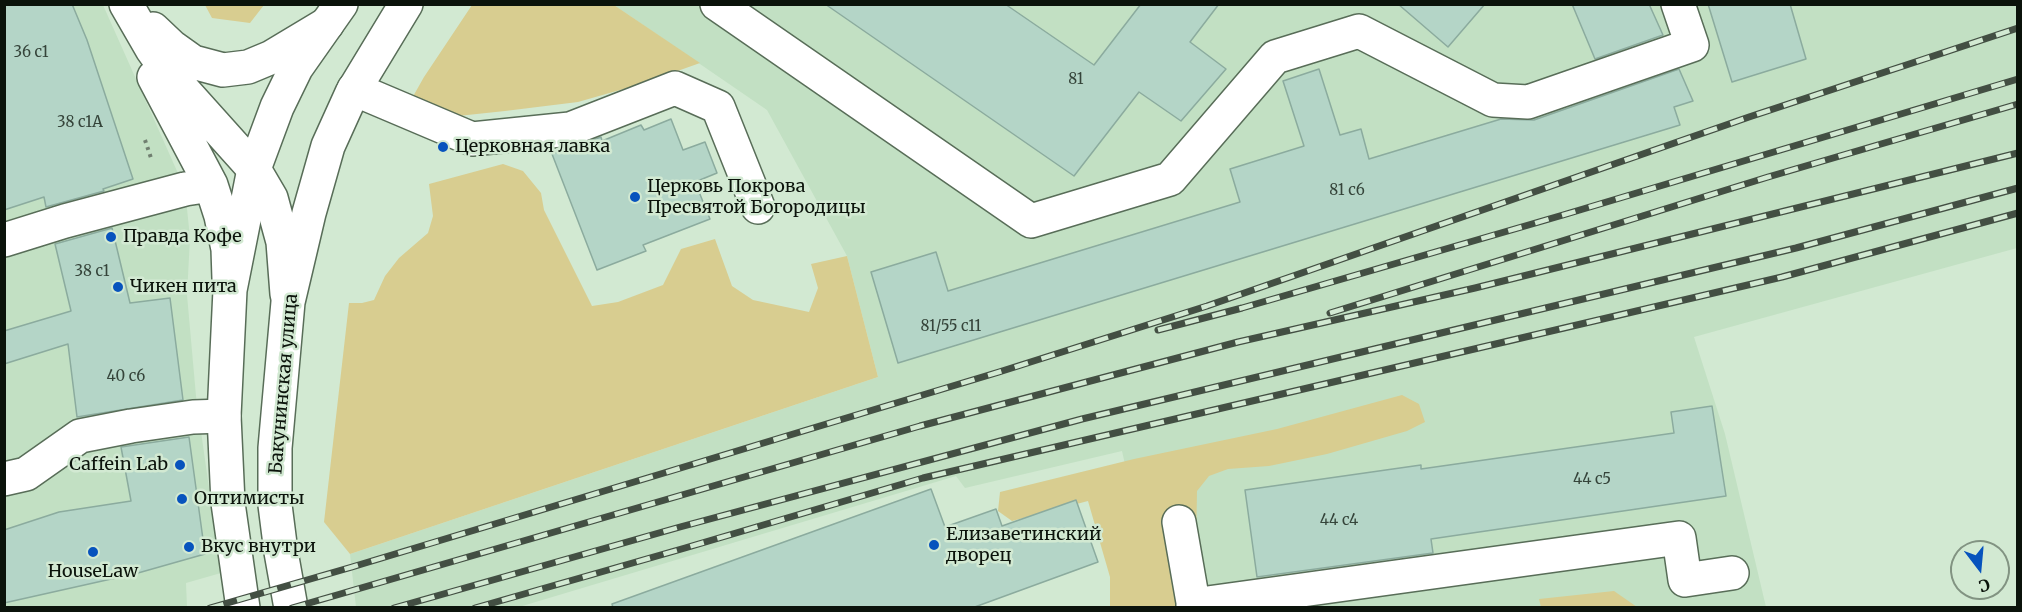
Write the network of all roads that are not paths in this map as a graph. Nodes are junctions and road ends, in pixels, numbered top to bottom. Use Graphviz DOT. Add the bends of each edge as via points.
graph roads {
  1 [pos="127,4"];
  2 [pos="406,4"];
  3 [pos="717,4"];
  4 [pos="1678,4"];
  5 [pos="334,14"];
  6 [pos="354,89"];
  7 [pos="254,170"];
  8 [pos="211,184"];
  9 [pos="758,207"];
  10 [pos="4,240"];
  11 [pos="230,290"];
  12 [pos="288,302"];
  13 [pos="224,416"];
  14 [pos="4,479"];
  15 [pos="1179,522"];
  16 [pos="1732,573"];
  17 [pos="1194,606"];
  18 [pos="243,608"];
  19 [pos="291,608"];
  1 -- 5 [label="main road" via="193,62 223,70 248,67 272,57"];
  1 -- 7 [label="main road" via="175,81"];
  1 -- 8 [label="main road" via="142,55"];
  2 -- 6 [label="main road, Бакунинская улица"];
  3 -- 4 [label="main road" via="1031,222 1170,179 1275,57 1359,31 1493,100 1528,102 1692,45"];
  5 -- 7 [label="main road" via="296,68"];
  6 -- 9 [label="main road" via="472,139 570,129 675,88 718,107"];
  6 -- 12 [label="main road, Бакунинская улица" via="328,146"];
  7 -- 11 [label="main road"];
  7 -- 12 [label="main road" via="271,198 283,242"];
  8 -- 10 [label="main road"];
  8 -- 11 [label="main road" via="228,249"];
  11 -- 13 [label="main road"];
  12 -- 19 [label="main road, Бакунинская улица" via="275,448 275,505"];
  13 -- 14 [label="main road" via="193,417 80,436 26,474"];
  13 -- 18 [label="main road" via="228,503"];
  15 -- 17 [label="main road"];
  16 -- 17 [label="main road" via="1685,580 1679,538"];
}
